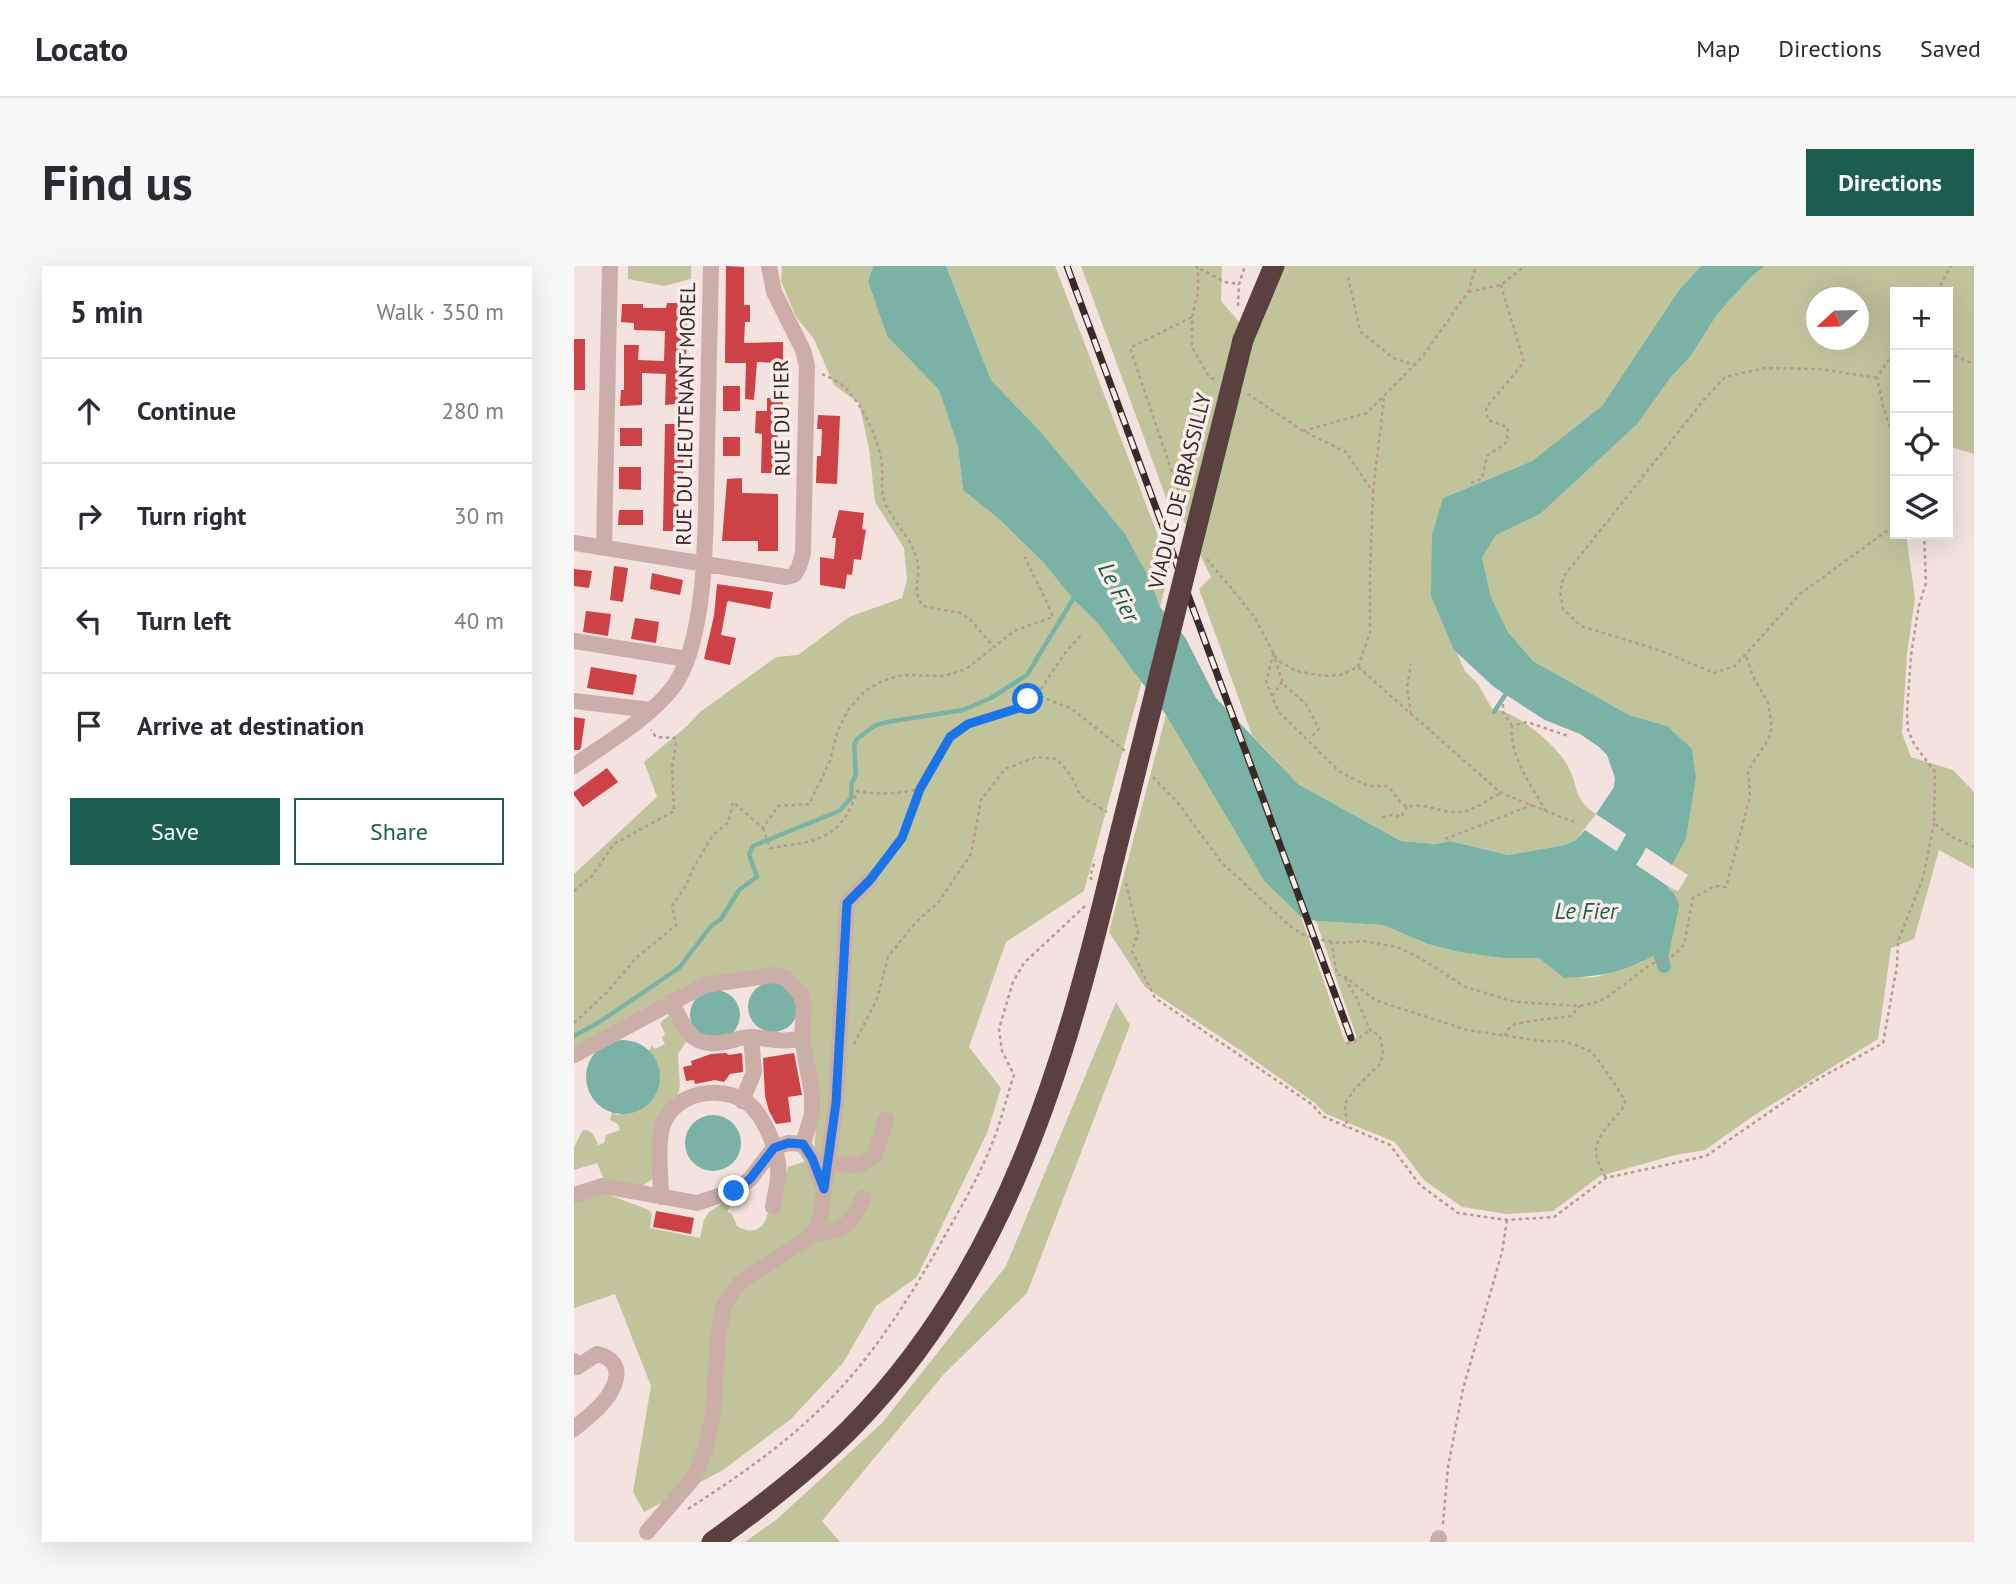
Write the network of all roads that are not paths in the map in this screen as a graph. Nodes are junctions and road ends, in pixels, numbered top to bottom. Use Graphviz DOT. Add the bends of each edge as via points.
graph roads {
  1 [pos="610,266"];
  2 [pos="711,266"];
  3 [pos="769,266"];
  4 [pos="1262,266"];
  5 [pos="1274,266"];
  6 [pos="1243,340"];
  7 [pos="574,543"];
  8 [pos="604,547"];
  9 [pos="704,564"];
  10 [pos="574,641"];
  11 [pos="687,659"];
  12 [pos="574,702"];
  13 [pos="646,713"];
  14 [pos="574,766"];
  15 [pos="870,880"];
  16 [pos="671,1001"];
  17 [pos="751,1037"];
  18 [pos="802,1038"];
  19 [pos="574,1055"];
  20 [pos="742,1101"];
  21 [pos="886,1119"];
  22 [pos="803,1144"];
  23 [pos="774,1148"];
  24 [pos="828,1164"];
  25 [pos="824,1189"];
  26 [pos="574,1195"];
  27 [pos="661,1197"];
  28 [pos="863,1198"];
  29 [pos="773,1207"];
  30 [pos="810,1235"];
  31 [pos="574,1361"];
  32 [pos="574,1429"];
  33 [pos="647,1532"];
  34 [pos="712,1542"];
  1 -- 8 [label="street"];
  2 -- 9 [label="street, RUE DU LIEUTENANT MOREL"];
  3 -- 9 [label="street, RUE DU FIER" via="774,292 807,366 803,554 794,575 786,577"];
  4 -- 6 [label="highway"];
  5 -- 6 [label="highway"];
  6 -- 34 [label="highway, VIADUC DE BRASSILLY, bridge" via="1076,1004 1004,1206 960,1289 888,1388 798,1477"];
  7 -- 8 [label="street"];
  8 -- 9 [label="street"];
  9 -- 11 [label="street, RUE DU LIEUTENANT MOREL"];
  10 -- 11 [label="street"];
  11 -- 13 [label="street, RUE DU LIEUTENANT MOREL" via="672,690"];
  12 -- 13 [label="street"];
  13 -- 14 [label="street, RUE DU LIEUTENANT MOREL"];
  15 -- 24 [label="street" via="847,903 836,1103"];
  16 -- 17 [label="street" via="685,1028 701,1043"];
  16 -- 18 [label="street" via="705,985 774,975 786,978 801,995"];
  16 -- 19 [label="street"];
  17 -- 18 [label="street" via="788,1042"];
  17 -- 20 [label="street" via="754,1072"];
  18 -- 22 [label="street" via="812,1094 812,1114"];
  20 -- 23 [label="street" via="755,1110"];
  20 -- 27 [label="street" via="732,1094 708,1093 689,1097 675,1108 664,1122 661,1137"];
  21 -- 24 [label="street" via="874,1157 858,1165"];
  22 -- 23 [label="street"];
  22 -- 25 [label="street"];
  23 -- 27 [label="street" via="750,1179 734,1191 697,1203"];
  23 -- 29 [label="street" via="779,1165"];
  24 -- 25 [label="street"];
  25 -- 30 [label="street" via="821,1214"];
  26 -- 27 [label="street" via="603,1186"];
  28 -- 30 [label="street" via="843,1229"];
  30 -- 33 [label="street" via="747,1277 724,1305 706,1447 695,1476"];
  31 -- 32 [label="street" via="577,1367 597,1354 609,1357 616,1378 610,1394"];
}
